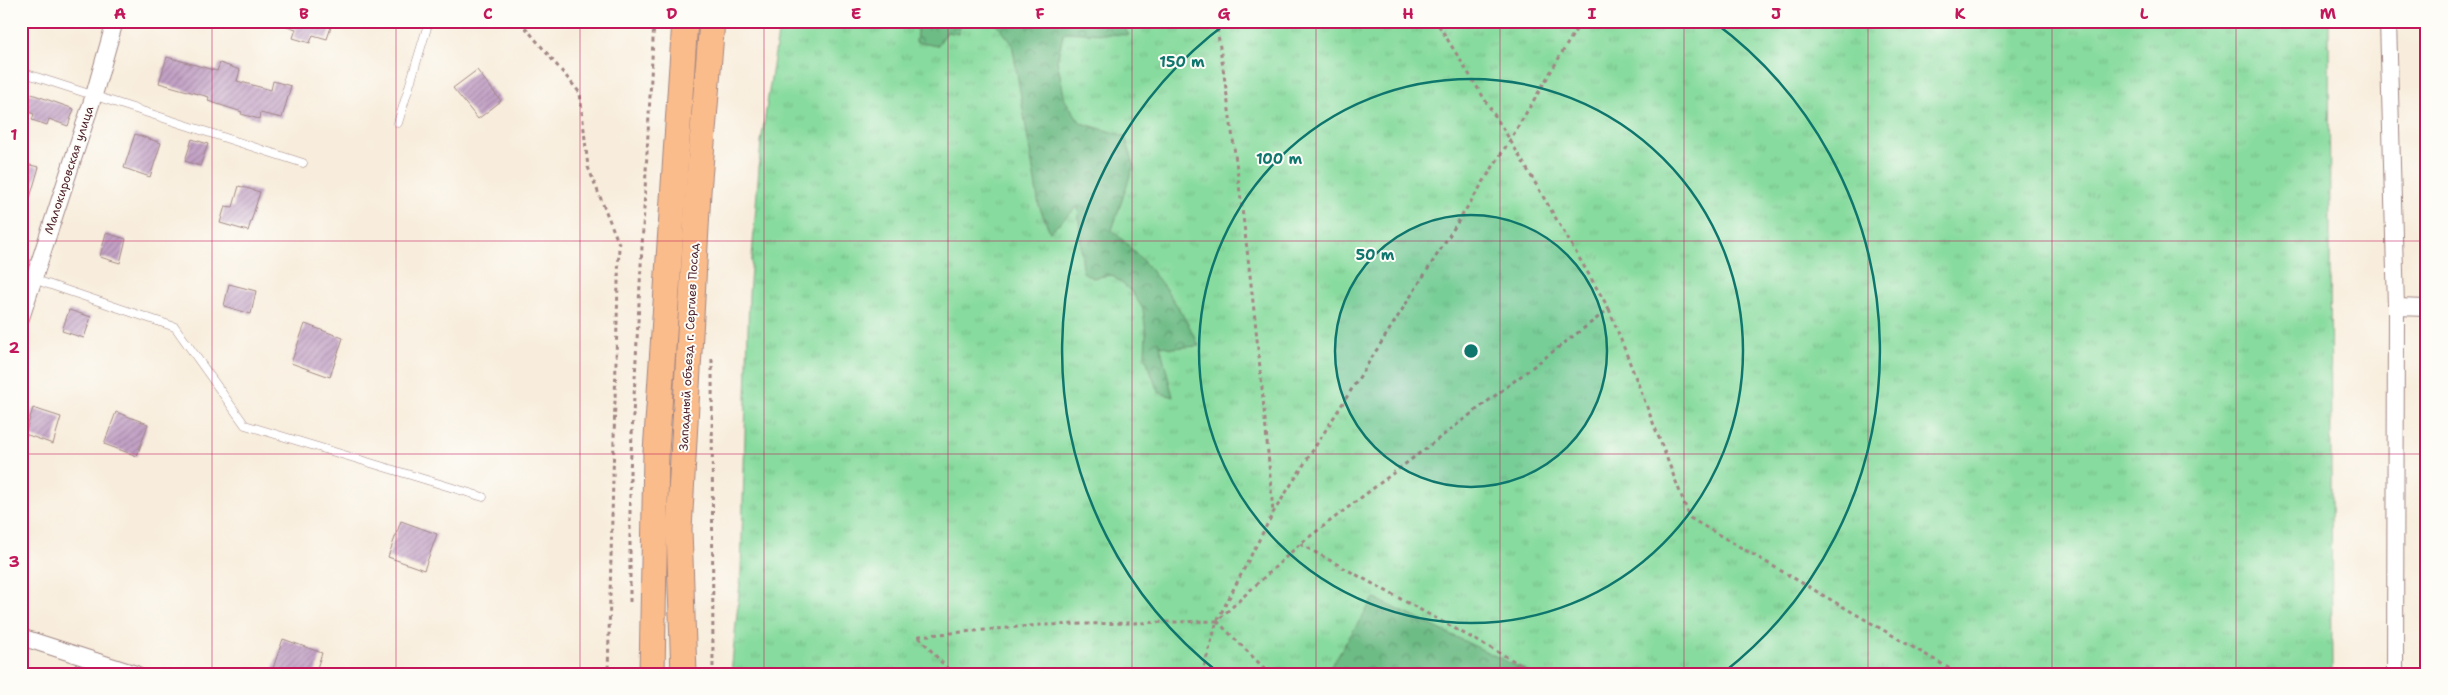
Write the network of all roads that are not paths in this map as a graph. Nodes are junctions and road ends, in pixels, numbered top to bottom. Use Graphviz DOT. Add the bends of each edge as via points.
graph roads {
  1 [pos="115,21"];
  2 [pos="429,21"];
  3 [pos="685,21"];
  4 [pos="712,21"];
  5 [pos="2388,21"];
  6 [pos="21,72"];
  7 [pos="94,95"];
  8 [pos="398,123"];
  9 [pos="303,163"];
  10 [pos="33,279"];
  11 [pos="2396,307"];
  12 [pos="2427,308"];
  13 [pos="21,318"];
  14 [pos="483,496"];
  15 [pos="21,637"];
  16 [pos="136,674"];
  17 [pos="652,674"];
  18 [pos="684,674"];
  19 [pos="2395,674"];
  1 -- 7 [label="street, Малокировская улица"];
  2 -- 8 [label="lane"];
  3 -- 17 [label="main road, Западный объезд г. Сергиев Посад" via="656,452"];
  4 -- 18 [label="main road, Западный объезд г. Сергиев Посад" via="698,192 679,529"];
  5 -- 11 [label="street"];
  6 -- 7 [label="lane"];
  7 -- 9 [label="lane"];
  7 -- 10 [label="street, Малокировская улица"];
  10 -- 13 [label="street, Малокировская улица"];
  10 -- 14 [label="lane" via="175,327 245,425"];
  11 -- 12 [label="street"];
  11 -- 19 [label="street"];
  15 -- 16 [label="street"];
}
